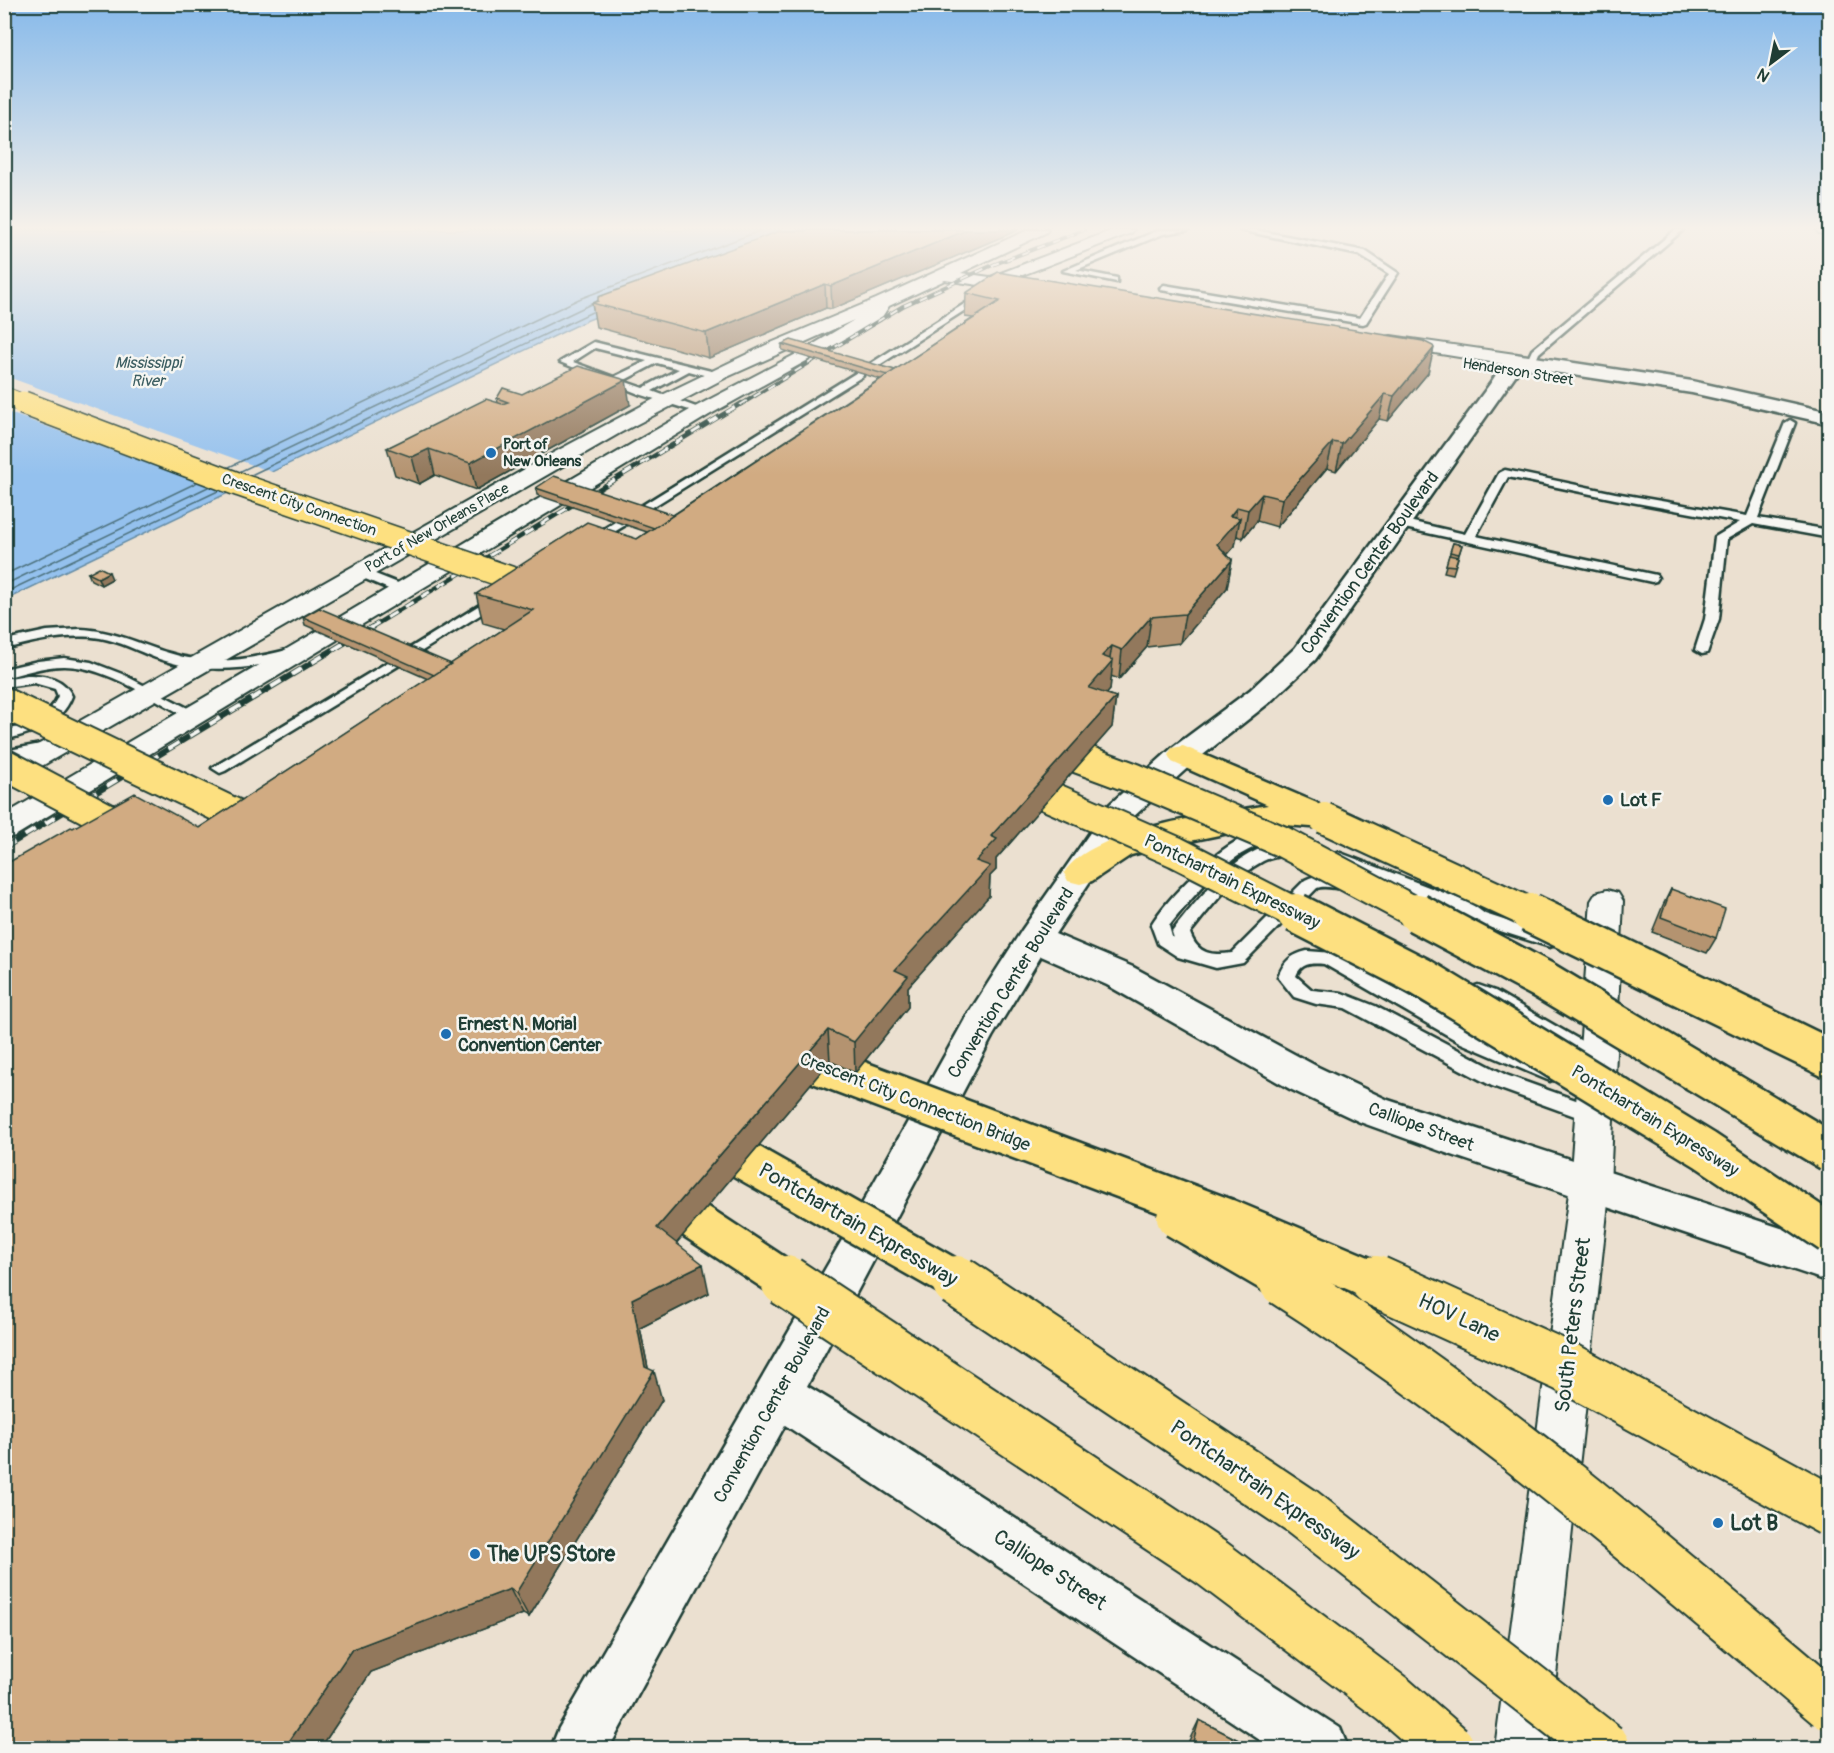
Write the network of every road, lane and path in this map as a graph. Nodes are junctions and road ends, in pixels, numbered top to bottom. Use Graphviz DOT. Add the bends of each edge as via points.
graph roads {
  1 [pos="860,312"];
  2 [pos="877,312"];
  3 [pos="953,312"];
  4 [pos="1244,312"];
  5 [pos="1289,312"];
  6 [pos="1369,312"];
  7 [pos="1582,312"];
  8 [pos="1374,349"];
  9 [pos="656,360"];
  10 [pos="1518,364"];
  11 [pos="688,368"];
  12 [pos="715,375"];
  13 [pos="615,381"];
  14 [pos="750,384"];
  15 [pos="643,392"];
  16 [pos="4,396"];
  17 [pos="665,400"];
  18 [pos="702,411"];
  19 [pos="1830,418"];
  20 [pos="1790,423"];
  21 [pos="1830,434"];
  22 [pos="639,511"];
  23 [pos="1750,520"];
  24 [pos="620,523"];
  25 [pos="1400,523"];
  26 [pos="1830,534"];
  27 [pos="1469,538"];
  28 [pos="580,548"];
  29 [pos="360,572"];
  30 [pos="540,572"];
  31 [pos="1652,578"];
  32 [pos="403,590"];
  33 [pos="562,596"];
  34 [pos="326,636"];
  35 [pos="4,645"];
  36 [pos="1702,650"];
  37 [pos="409,653"];
  38 [pos="393,663"];
  39 [pos="198,664"];
  40 [pos="4,674"];
  41 [pos="4,683"];
  42 [pos="149,694"];
  43 [pos="4,704"];
  44 [pos="196,716"];
  45 [pos="1011,734"];
  46 [pos="4,736"];
  47 [pos="58,745"];
  48 [pos="1183,755"];
  49 [pos="4,756"];
  50 [pos="4,764"];
  51 [pos="979,765"];
  52 [pos="220,768"];
  53 [pos="4,776"];
  54 [pos="1324,818"];
  55 [pos="4,828"];
  56 [pos="295,843"];
  57 [pos="169,859"];
  58 [pos="1080,873"];
  59 [pos="1607,901"];
  60 [pos="1282,913"];
  61 [pos="1034,939"];
  62 [pos="1603,957"];
  63 [pos="752,1040"];
  64 [pos="1830,1059"];
  65 [pos="1596,1072"];
  66 [pos="673,1119"];
  67 [pos="1830,1152"];
  68 [pos="1071,1162"];
  69 [pos="632,1179"];
  70 [pos="1590,1185"];
  71 [pos="1830,1234"];
  72 [pos="1830,1263"];
  73 [pos="778,1395"];
  74 [pos="1830,1511"];
  75 [pos="1830,1705"];
  76 [pos="579,1749"];
  77 [pos="1320,1749"];
  78 [pos="1449,1749"];
  79 [pos="1521,1749"];
  80 [pos="1605,1749"];
  1 -- 12 [label="street, Port of New Orleans Place"];
  2 -- 14 [label="street, Port of New Orleans Place"];
  3 -- 22 [label="lane"];
  4 -- 10 [label="street, Henderson Street"];
  5 -- 6 [label="lane" via="1363,321"];
  7 -- 10 [label="lane"];
  8 -- 10 [label="street, Henderson Street"];
  9 -- 11 [label="lane"];
  9 -- 13 [label="lane"];
  9 -- 13 [label="lane" via="594,345 565,362"];
  10 -- 19 [label="street, Henderson Street" via="1692,387"];
  10 -- 20 [label="street, Henderson Street"];
  10 -- 25 [label="street, Convention Center Boulevard"];
  11 -- 12 [label="lane"];
  11 -- 15 [label="lane"];
  12 -- 14 [label="street"];
  12 -- 17 [label="street, Port of New Orleans Place"];
  13 -- 15 [label="lane"];
  14 -- 18 [label="street, Port of New Orleans Place"];
  15 -- 17 [label="lane"];
  16 -- 33 [label="highway, Crescent City Connection, bridge" via="240,485"];
  17 -- 18 [label="lane"];
  17 -- 29 [label="street, Port of New Orleans Place"];
  18 -- 32 [label="street, Port of New Orleans Place"];
  20 -- 21 [label="street, Henderson Street"];
  20 -- 23 [label="lane"];
  23 -- 26 [label="lane"];
  23 -- 27 [label="lane" via="1505,473"];
  23 -- 36 [label="lane" via="1722,537 1712,619"];
  24 -- 28 [label="lane"];
  25 -- 27 [label="lane"];
  25 -- 48 [label="street, Convention Center Boulevard" via="1305,654 1260,696"];
  27 -- 31 [label="lane"];
  29 -- 32 [label="lane"];
  29 -- 39 [label="street, Port of New Orleans Place"];
  30 -- 37 [label="lane"];
  32 -- 34 [label="street, Port of New Orleans Place"];
  34 -- 39 [label="lane" via="262,662"];
  34 -- 44 [label="street, Port of New Orleans Place"];
  35 -- 39 [label="lane" via="40,637 92,633"];
  38 -- 52 [label="lane"];
  39 -- 42 [label="street, Port of New Orleans Place"];
  40 -- 42 [label="lane" via="29,666 73,662 93,666"];
  41 -- 46 [label="lane" via="46,680 61,687 65,696 49,718"];
  42 -- 44 [label="lane"];
  42 -- 47 [label="street, Port of New Orleans Place"];
  43 -- 56 [label="highway, bridge"];
  44 -- 55 [label="street, Port of New Orleans Place"];
  45 -- 67 [label="highway, bridge" via="1133,778 1281,841 1543,980"];
  47 -- 49 [label="lane"];
  47 -- 53 [label="street, Port of New Orleans Place"];
  48 -- 54 [label="highway"];
  48 -- 58 [label="street, Convention Center Boulevard" via="1121,811"];
  50 -- 57 [label="highway, bridge"];
  51 -- 71 [label="highway, Pontchartrain Expressway, bridge" via="1176,852 1421,977 1705,1150"];
  54 -- 58 [label="highway" via="1272,814 1166,835 1120,847"];
  54 -- 64 [label="highway, bridge" via="1610,950"];
  58 -- 61 [label="street, Convention Center Boulevard"];
  59 -- 62 [label="street, South Peters Street"];
  60 -- 62 [label="lane" via="1237,958 1216,962 1184,953 1164,940 1160,925 1203,877 1238,846 1259,836 1296,840 1478,916"];
  60 -- 65 [label="lane" via="1351,948 1489,996"];
  60 -- 65 [label="lane" via="1318,880 1340,883"];
  61 -- 70 [label="street, Calliope Street" via="1120,976 1304,1078 1374,1111"];
  61 -- 73 [label="street, Convention Center Boulevard" via="978,1029"];
  62 -- 65 [label="street, South Peters Street"];
  63 -- 68 [label="highway, Crescent City Connection Bridge, bridge"];
  65 -- 65 [label="lane" via="1534,1067 1468,1038 1327,958 1297,960 1289,968 1287,977 1303,994 1349,1002 1486,1074"];
  65 -- 70 [label="street, South Peters Street"];
  66 -- 80 [label="highway, Pontchartrain Expressway, bridge" via="964,1285 1301,1511"];
  68 -- 74 [label="highway, HOV Lane, bridge" via="1227,1218 1556,1362"];
  68 -- 75 [label="highway, bridge" via="1237,1251 1380,1342 1516,1442"];
  69 -- 78 [label="highway, bridge" via="1212,1563 1394,1700"];
  70 -- 72 [label="street, Calliope Street"];
  70 -- 79 [label="street, South Peters Street"];
  73 -- 76 [label="street, Convention Center Boulevard"];
  73 -- 77 [label="street, Calliope Street" via="836,1429"];
}
